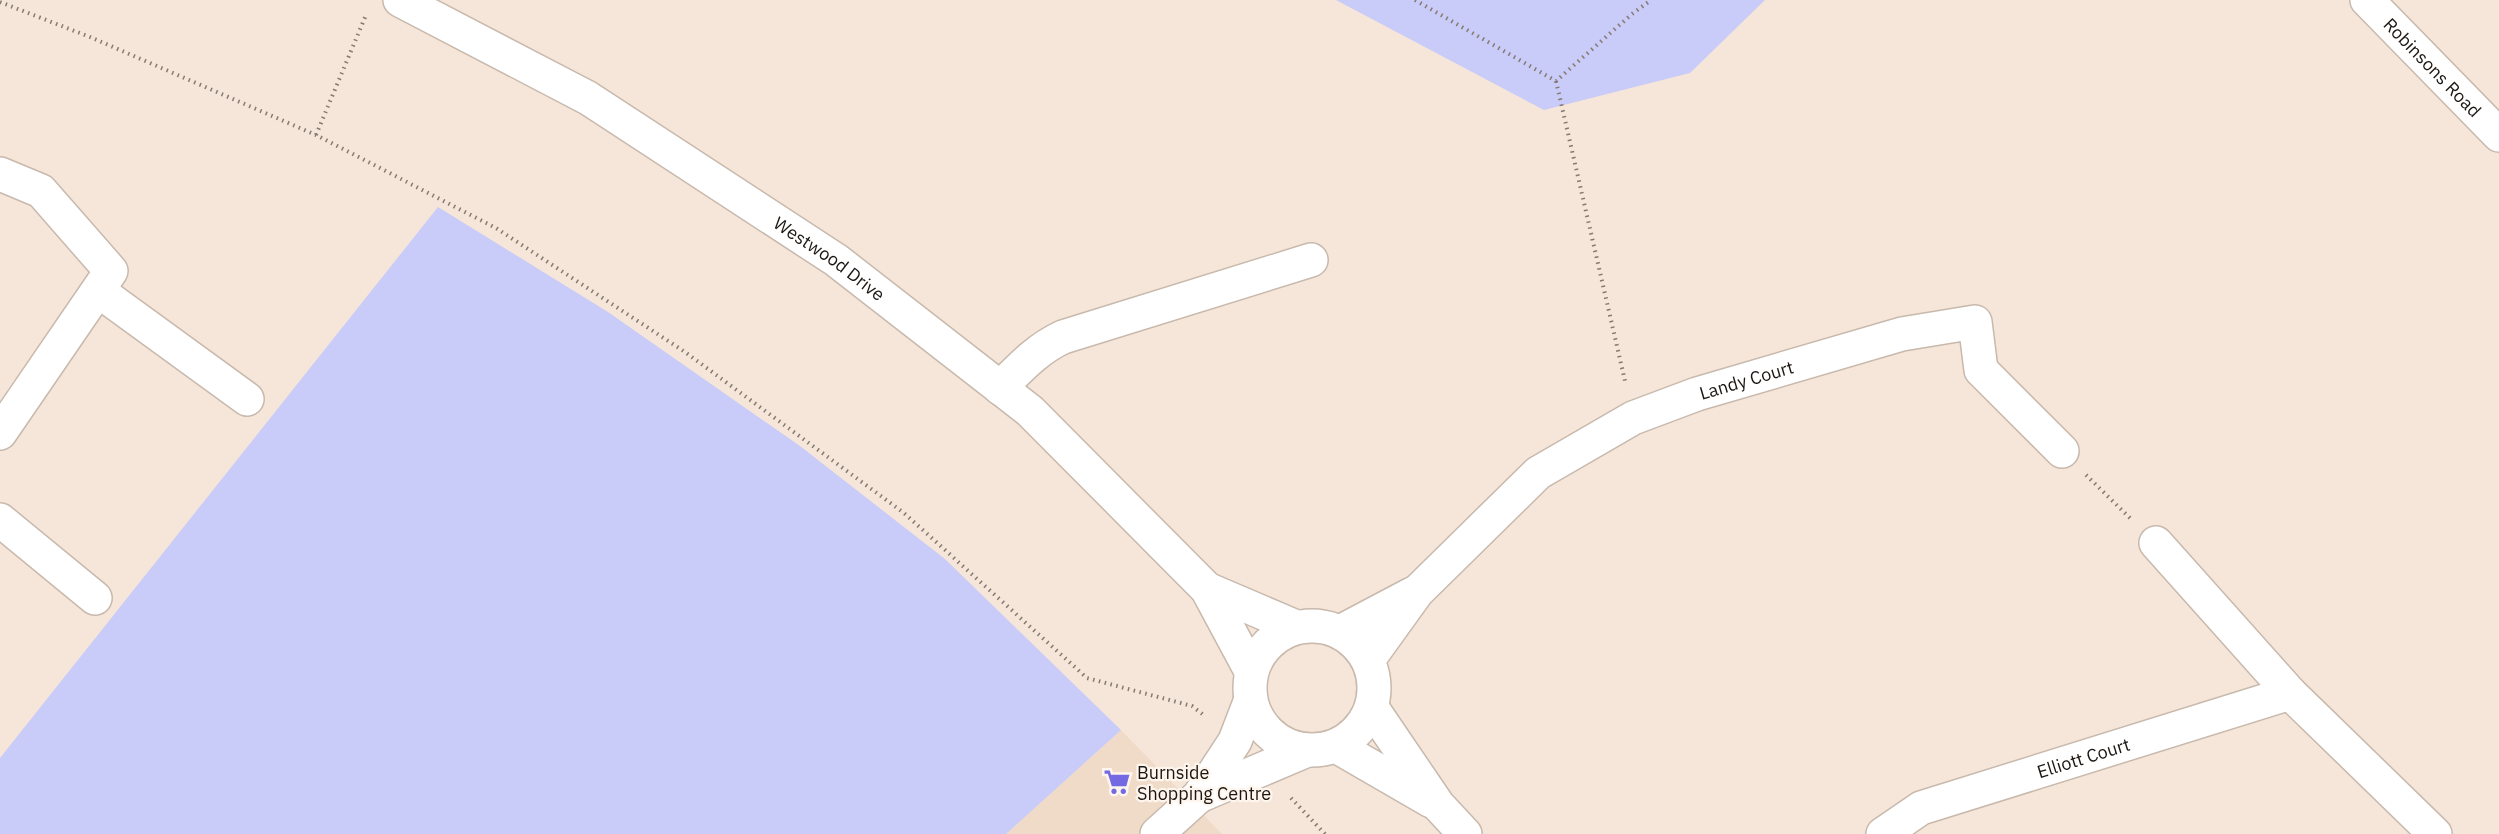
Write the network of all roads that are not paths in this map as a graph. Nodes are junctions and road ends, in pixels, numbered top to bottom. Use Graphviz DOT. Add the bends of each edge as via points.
graph roads {
  1 [pos="400,0"];
  2 [pos="2367,0"];
  3 [pos="2499,135"];
  4 [pos="0,174"];
  5 [pos="1311,260"];
  6 [pos="99,292"];
  7 [pos="1000,388"];
  8 [pos="247,399"];
  9 [pos="0,433"];
  10 [pos="2062,451"];
  11 [pos="0,520"];
  12 [pos="2156,543"];
  13 [pos="1207,589"];
  14 [pos="1417,592"];
  15 [pos="95,598"];
  16 [pos="1296,627"];
  17 [pos="1340,632"];
  18 [pos="1368,660"];
  19 [pos="1250,687"];
  20 [pos="2290,693"];
  21 [pos="1372,708"];
  22 [pos="1321,749"];
  23 [pos="1199,796"];
  24 [pos="1438,805"];
  25 [pos="1157,834"];
  26 [pos="1465,834"];
  27 [pos="1883,834"];
  28 [pos="2435,834"];
  1 -- 7 [label="street, Westwood Drive" via="588,98 836,260"];
  2 -- 3 [label="street, Robinsons Road"];
  4 -- 6 [label="street" via="41,191 111,271"];
  5 -- 7 [label="street" via="1063,337 1034,354"];
  6 -- 8 [label="street"];
  6 -- 9 [label="street"];
  7 -- 13 [label="street, Westwood Drive" via="1030,411"];
  10 -- 14 [label="street, Landy Court" via="1982,370 1975,322 1902,334 1697,394 1633,418 1538,473"];
  11 -- 15 [label="street"];
  12 -- 20 [label="street"];
  13 -- 16 [label="street, Westwood Drive"];
  13 -- 19 [label="street, Westwood Drive"];
  14 -- 17 [label="street, Landy Court"];
  14 -- 18 [label="street, Landy Court"];
  16 -- 17 [label="street" via="1318,626"];
  16 -- 19 [label="street" via="1276,636 1261,651"];
  17 -- 18 [label="street" via="1358,645"];
  18 -- 21 [label="street" via="1374,681"];
  19 -- 22 [label="street" via="1254,715 1266,732 1284,745"];
  19 -- 23 [label="street" via="1235,741"];
  20 -- 27 [label="street, Elliott Court" via="1921,808"];
  20 -- 28 [label="street"];
  21 -- 22 [label="street" via="1361,727"];
  21 -- 24 [label="street"];
  22 -- 23 [label="street" via="1262,768"];
  22 -- 24 [label="street"];
  23 -- 25 [label="street"];
  24 -- 26 [label="street"];
}
